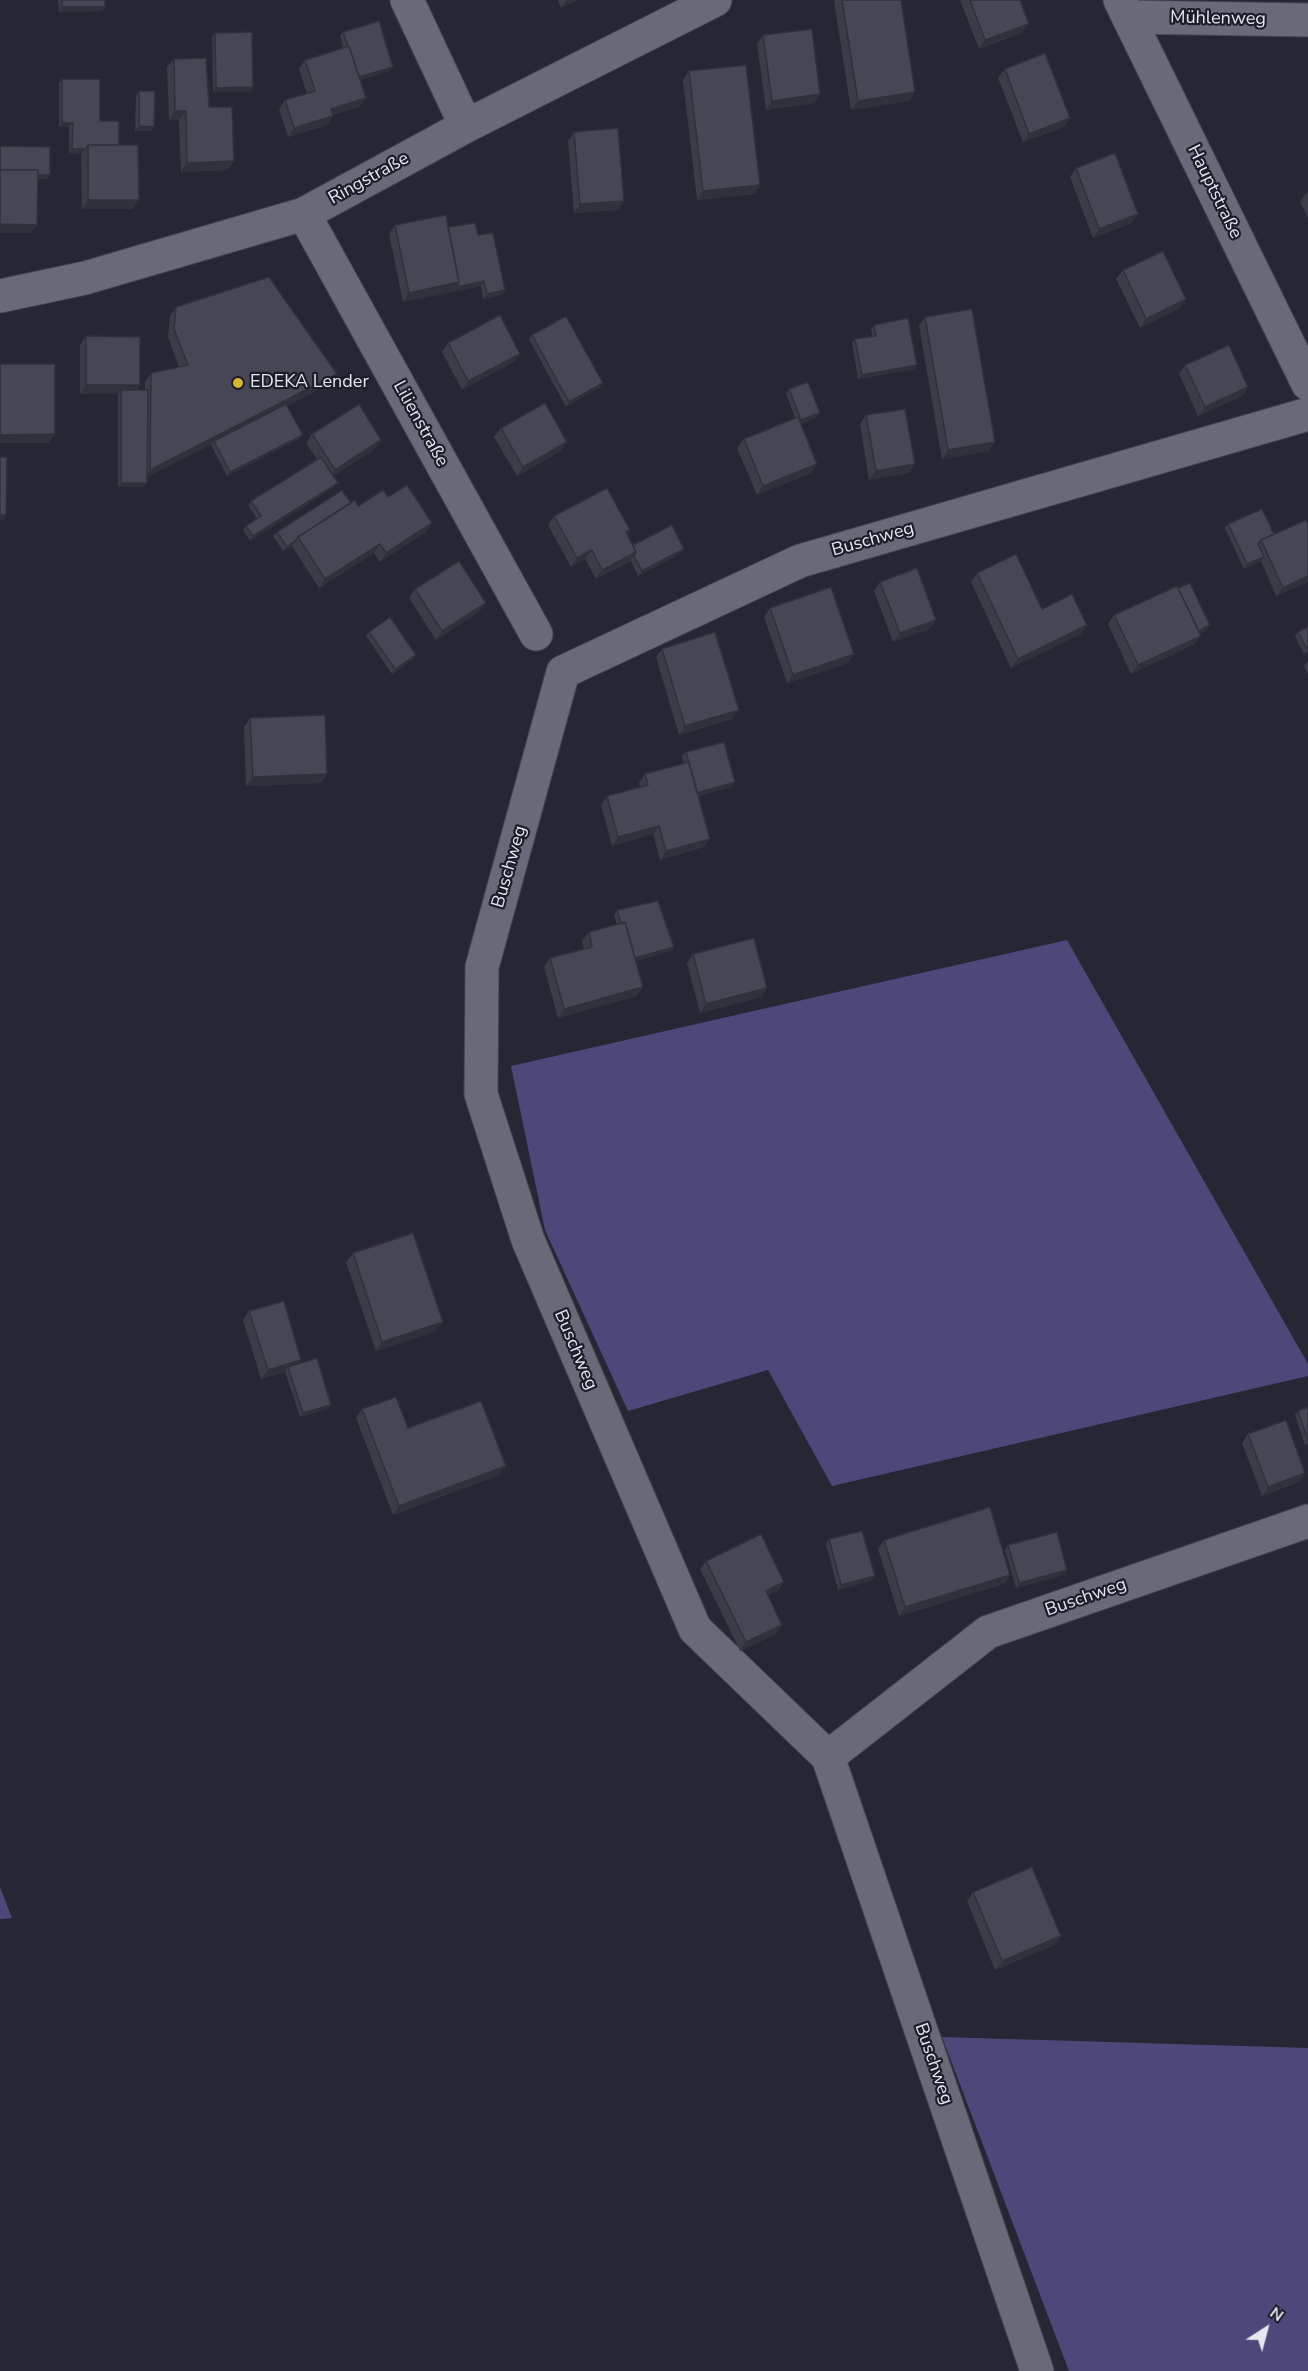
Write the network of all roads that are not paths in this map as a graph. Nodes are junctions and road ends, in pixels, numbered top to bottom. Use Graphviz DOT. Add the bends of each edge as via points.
graph roads {
  1 [pos="407,0"];
  2 [pos="715,0"];
  3 [pos="1124,9"];
  4 [pos="1308,20"];
  5 [pos="466,126"];
  6 [pos="304,214"];
  7 [pos="0,296"];
  8 [pos="1308,384"];
  9 [pos="1308,414"];
  10 [pos="536,634"];
  11 [pos="1308,1521"];
  12 [pos="828,1757"];
  13 [pos="1037,2371"];
  1 -- 5 [label="street"];
  2 -- 5 [label="street, Ringstraße"];
  3 -- 4 [label="street, Mühlenweg"];
  3 -- 8 [label="street, Hauptstraße"];
  5 -- 6 [label="street, Ringstraße"];
  6 -- 7 [label="street, Ringstraße" via="85,278"];
  6 -- 10 [label="street, Lilienstraße"];
  9 -- 12 [label="street, Buschweg" via="800,561 563,672 482,967 481,1094 528,1239 695,1629"];
  11 -- 12 [label="street, Buschweg" via="988,1632"];
  12 -- 13 [label="street, Buschweg"];
}
